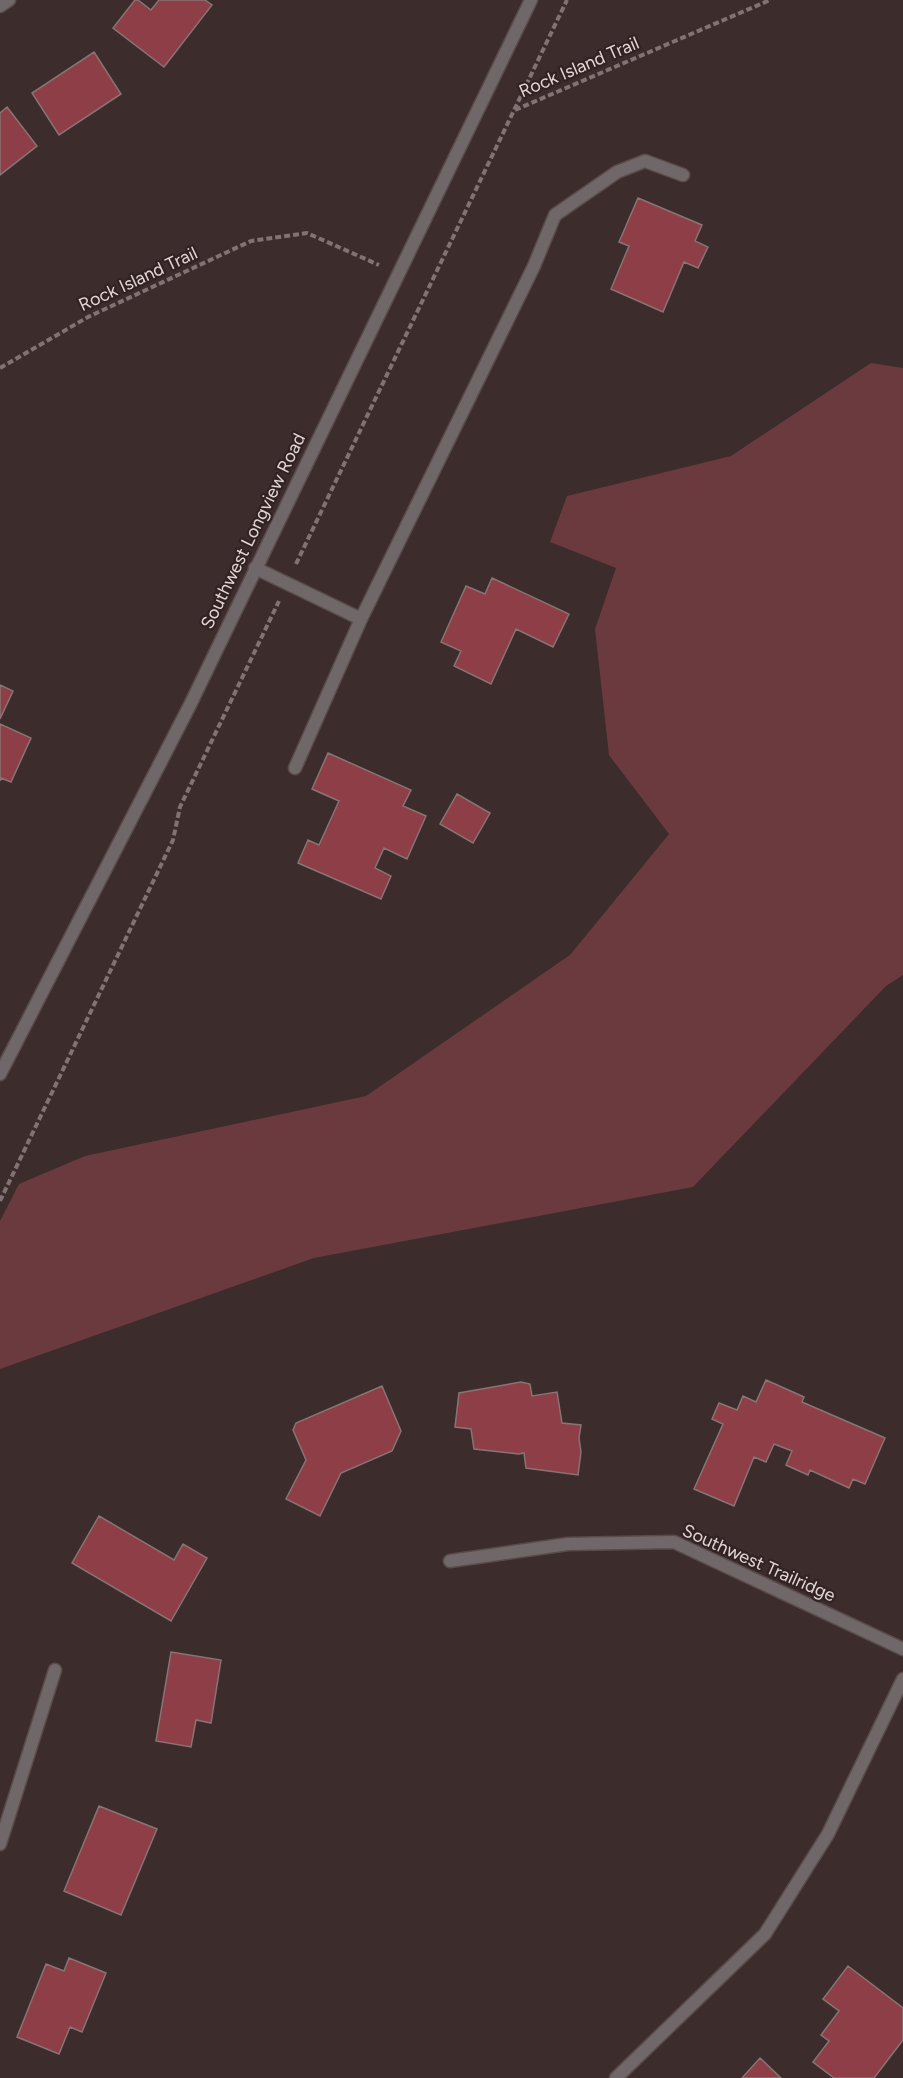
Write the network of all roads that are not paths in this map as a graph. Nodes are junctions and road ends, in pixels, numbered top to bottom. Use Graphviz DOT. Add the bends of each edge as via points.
graph roads {
  1 [pos="9,0"];
  2 [pos="531,0"];
  3 [pos="0,6"];
  4 [pos="683,175"];
  5 [pos="255,568"];
  6 [pos="361,619"];
  7 [pos="295,768"];
  8 [pos="0,1074"];
  9 [pos="450,1561"];
  10 [pos="903,1649"];
  11 [pos="55,1670"];
  12 [pos="903,1679"];
  13 [pos="0,1844"];
  14 [pos="616,2078"];
  1 -- 3 [label="street"];
  2 -- 5 [label="street, Southwest Longview Road"];
  4 -- 6 [label="street" via="645,162 617,172 555,215 534,266"];
  5 -- 6 [label="street"];
  5 -- 8 [label="street, Southwest Longview Road" via="190,705"];
  6 -- 7 [label="street"];
  9 -- 10 [label="street, Southwest Trailridge" via="568,1544 674,1542"];
  11 -- 13 [label="street"];
  12 -- 14 [label="street" via="828,1834 765,1934"];
}
